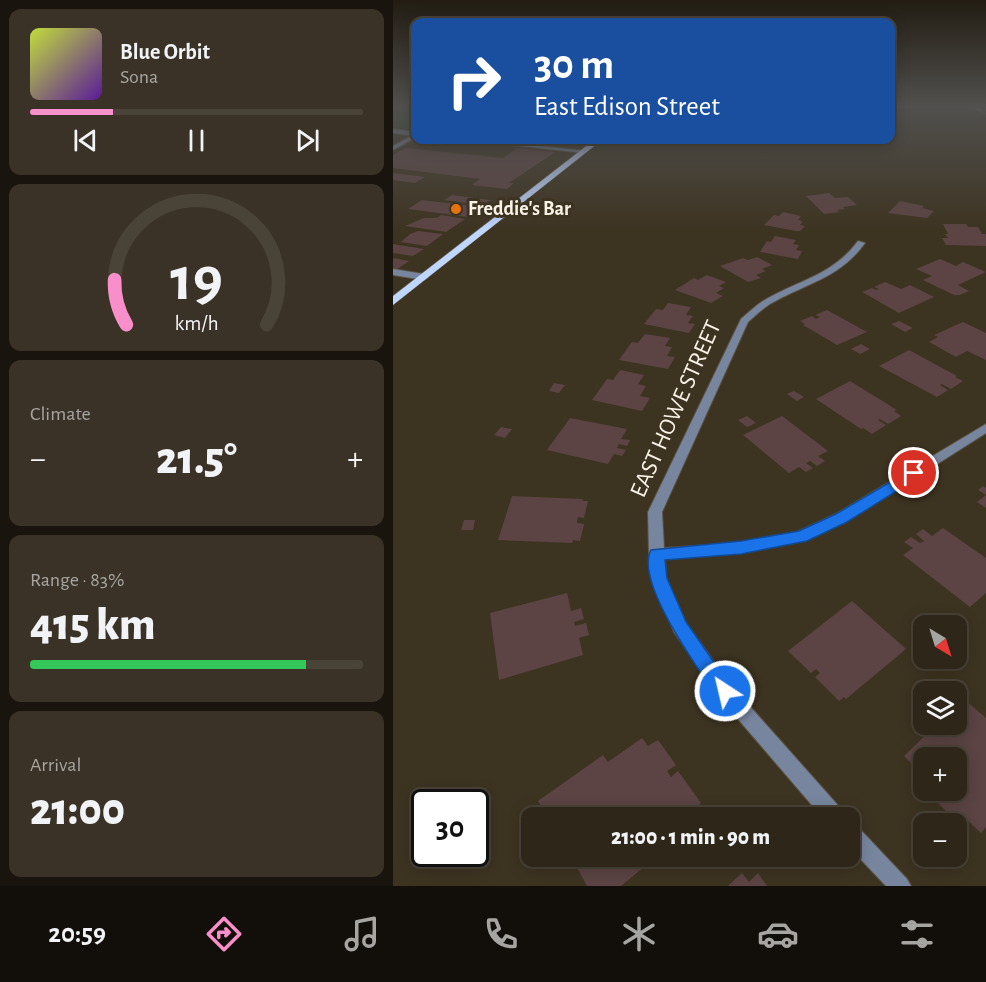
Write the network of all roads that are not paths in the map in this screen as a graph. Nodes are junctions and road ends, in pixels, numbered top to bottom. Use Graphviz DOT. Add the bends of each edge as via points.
graph roads {
  1 [pos="556,148"];
  2 [pos="587,148"];
  3 [pos="584,151"];
  4 [pos="861,243"];
  5 [pos="393,272"];
  6 [pos="424,277"];
  7 [pos="393,302"];
  8 [pos="986,428"];
  9 [pos="657,554"];
  10 [pos="826,807"];
  11 [pos="860,844"];
  12 [pos="900,886"];
  1 -- 3 [label="street"];
  2 -- 3 [label="main road"];
  3 -- 6 [label="main road"];
  4 -- 9 [label="street, EAST HOWE STREET" via="838,268 766,303 744,321 655,512"];
  5 -- 6 [label="street"];
  6 -- 7 [label="main road"];
  8 -- 9 [label="street" via="841,518 802,536 741,548"];
  9 -- 10 [label="street, EAST HOWE STREET" via="659,578 679,627 725,691"];
  11 -- 12 [label="street"];
}
